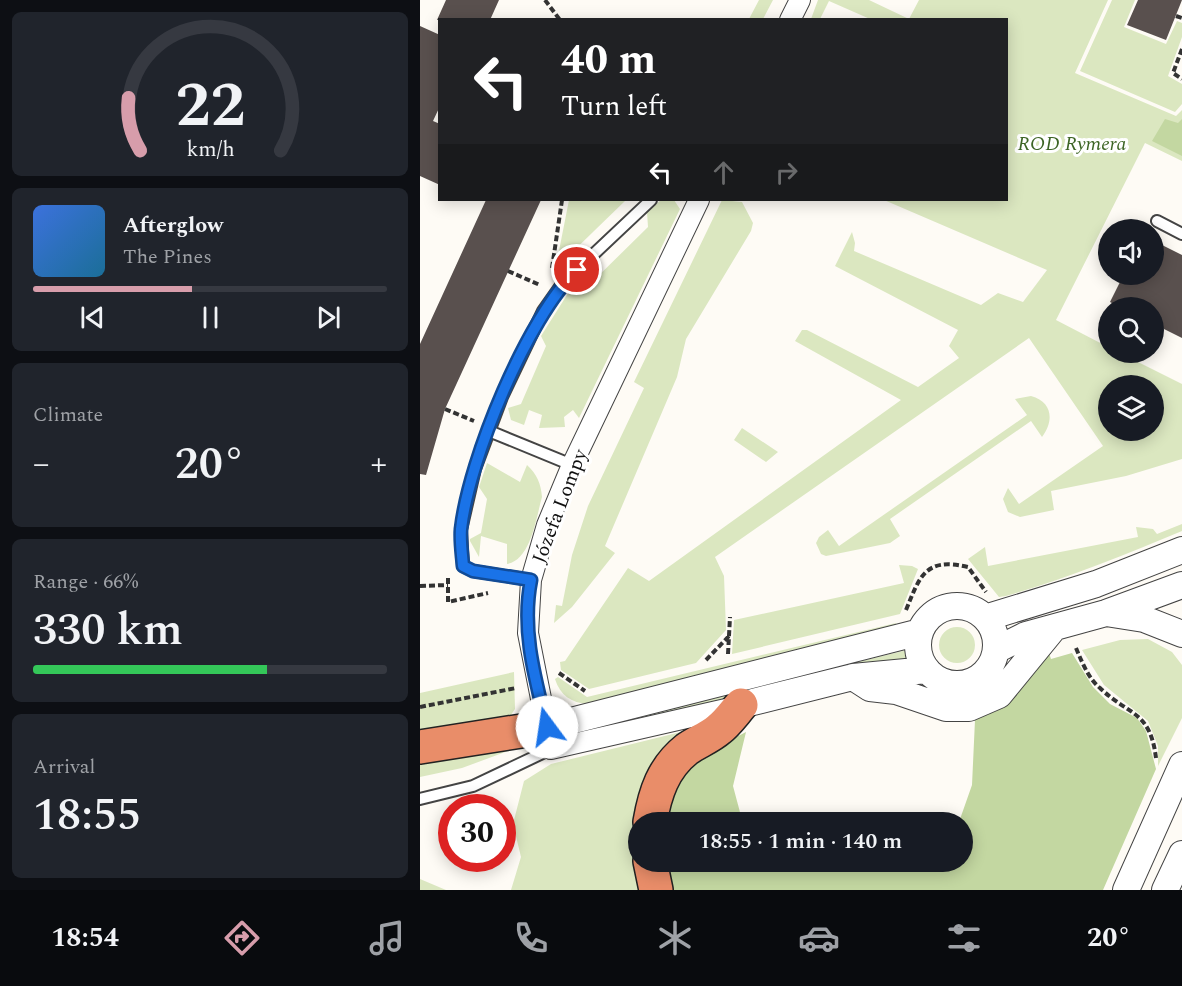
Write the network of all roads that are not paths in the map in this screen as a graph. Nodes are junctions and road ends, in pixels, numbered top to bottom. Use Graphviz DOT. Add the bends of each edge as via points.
graph roads {
  1 [pos="800,0"];
  2 [pos="791,18"];
  3 [pos="650,201"];
  4 [pos="699,201"];
  5 [pos="1164,225"];
  6 [pos="1182,234"];
  7 [pos="489,431"];
  8 [pos="572,465"];
  9 [pos="1182,550"];
  10 [pos="531,580"];
  11 [pos="1182,585"];
  12 [pos="987,607"];
  13 [pos="1106,613"];
  14 [pos="912,624"];
  15 [pos="1053,629"];
  16 [pos="1182,634"];
  17 [pos="996,650"];
  18 [pos="927,670"];
  19 [pos="853,677"];
  20 [pos="741,705"];
  21 [pos="549,738"];
  22 [pos="420,747"];
  23 [pos="1182,765"];
  24 [pos="420,799"];
  25 [pos="652,812"];
  26 [pos="1182,854"];
  27 [pos="652,872"];
  28 [pos="656,890"];
  29 [pos="1126,890"];
  30 [pos="1165,890"];
  1 -- 2 [label="street"];
  3 -- 7 [label="lane" via="562,284 543,310"];
  4 -- 8 [label="street, Józefa Lompy"];
  5 -- 6 [label="lane"];
  7 -- 8 [label="lane"];
  7 -- 10 [label="lane" via="475,469 461,530 463,566"];
  8 -- 10 [label="street, Józefa Lompy" via="547,525"];
  9 -- 12 [label="street" via="1096,584"];
  10 -- 21 [label="street, Józefa Lompy" via="527,615"];
  11 -- 13 [label="street"];
  12 -- 14 [label="street" via="976,611 952,606"];
  12 -- 17 [label="street"];
  13 -- 15 [label="street"];
  13 -- 16 [label="street" via="1144,619"];
  14 -- 18 [label="street"];
  14 -- 21 [label="street"];
  15 -- 17 [label="street" via="1026,635"];
  15 -- 19 [label="street" via="999,695 969,708 946,708 896,691 870,688"];
  17 -- 18 [label="street" via="984,672 962,684 949,683"];
  18 -- 19 [label="street"];
  19 -- 20 [label="street"];
  20 -- 21 [label="street"];
  20 -- 25 [label="highway" via="719,729 674,762 658,788"];
  21 -- 22 [label="highway"];
  21 -- 24 [label="lane" via="473,786"];
  23 -- 29 [label="street"];
  26 -- 30 [label="street"];
  27 -- 28 [label="highway"];
}
